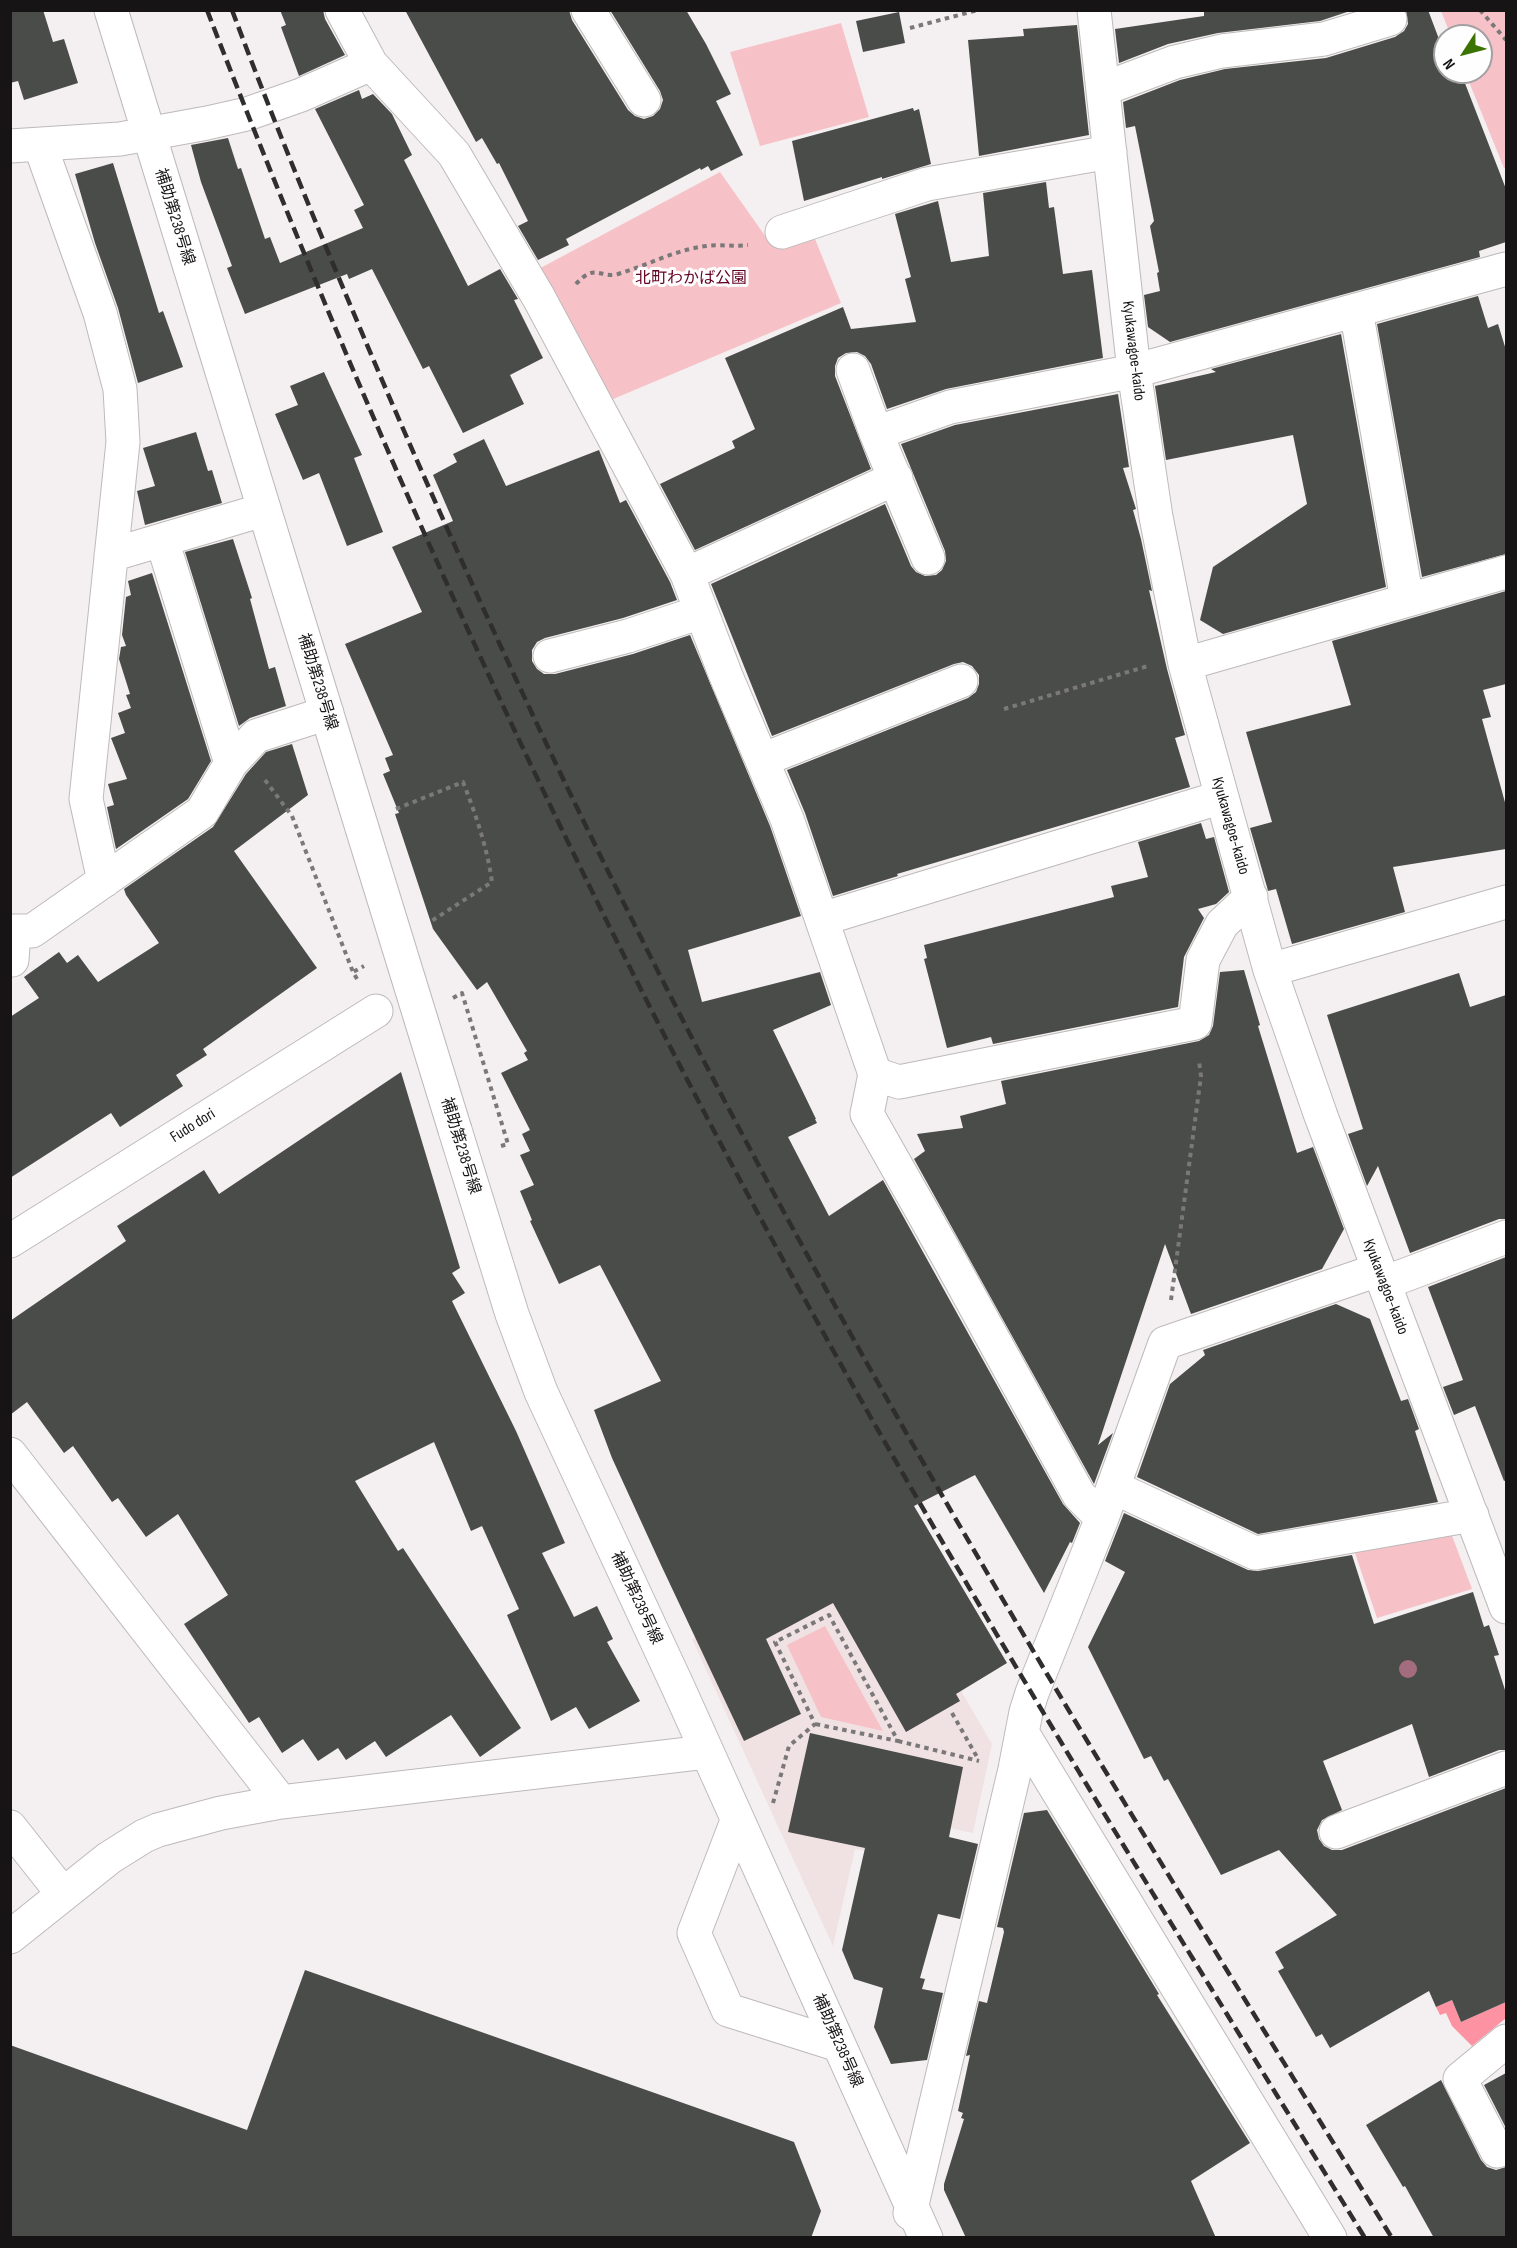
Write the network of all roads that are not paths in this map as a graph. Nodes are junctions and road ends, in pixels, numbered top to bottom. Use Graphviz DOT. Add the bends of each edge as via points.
graph roads {
  1 [pos="111,10"];
  2 [pos="588,10"];
  3 [pos="1094,10"];
  4 [pos="354,15"];
  5 [pos="1390,19"];
  6 [pos="371,64"];
  7 [pos="1103,89"];
  8 [pos="644,100"];
  9 [pos="148,134"];
  10 [pos="26,146"];
  11 [pos="1110,152"];
  12 [pos="782,232"];
  13 [pos="1506,269"];
  14 [pos="1356,310"];
  15 [pos="853,370"];
  16 [pos="1134,371"];
  17 [pos="876,433"];
  18 [pos="896,478"];
  19 [pos="263,510"];
  20 [pos="162,540"];
  21 [pos="111,555"];
  22 [pos="928,558"];
  23 [pos="1506,572"];
  24 [pos="687,574"];
  25 [pos="1407,600"];
  26 [pos="701,612"];
  27 [pos="550,656"];
  28 [pos="1184,660"];
  29 [pos="961,681"];
  30 [pos="327,713"];
  31 [pos="237,757"];
  32 [pos="762,760"];
  33 [pos="1222,797"];
  34 [pos="104,880"];
  35 [pos="1251,897"];
  36 [pos="1506,902"];
  37 [pos="822,919"];
  38 [pos="12,960"];
  39 [pos="1270,970"];
  40 [pos="376,1011"];
  41 [pos="875,1074"];
  42 [pos="1506,1237"];
  43 [pos="10,1241"];
  44 [pos="1381,1276"];
  45 [pos="10,1454"];
  46 [pos="1113,1487"];
  47 [pos="1472,1515"];
  48 [pos="1102,1518"];
  49 [pos="1506,1607"];
  50 [pos="1023,1734"];
  51 [pos="706,1752"];
  52 [pos="1506,1768"];
  53 [pos="281,1802"];
  54 [pos="737,1821"];
  55 [pos="10,1827"];
  56 [pos="1336,1832"];
  57 [pos="63,1894"];
  58 [pos="10,1938"];
  59 [pos="1506,2041"];
  60 [pos="839,2045"];
  61 [pos="1497,2151"];
  62 [pos="912,2206"];
  63 [pos="902,2238"];
  64 [pos="926,2238"];
  65 [pos="1330,2238"];
  1 -- 9 [label="street, 補助第238号線"];
  2 -- 8 [label="street"];
  3 -- 7 [label="street, Kyukawagoe-kaido"];
  4 -- 6 [label="street"];
  5 -- 7 [label="street" via="1324,39 1222,51 1175,62"];
  6 -- 9 [label="street" via="247,114"];
  6 -- 24 [label="street" via="454,154"];
  7 -- 11 [label="street, Kyukawagoe-kaido"];
  9 -- 10 [label="street"];
  9 -- 19 [label="street, 補助第238号線"];
  10 -- 21 [label="street" via="100,313 120,389 123,442"];
  11 -- 12 [label="street" via="927,184"];
  11 -- 16 [label="street, Kyukawagoe-kaido"];
  13 -- 14 [label="street"];
  14 -- 16 [label="street"];
  14 -- 25 [label="street"];
  15 -- 17 [label="street"];
  16 -- 17 [label="street" via="950,406"];
  16 -- 28 [label="street, Kyukawagoe-kaido" via="1156,517"];
  17 -- 18 [label="street"];
  18 -- 22 [label="street"];
  18 -- 24 [label="street"];
  19 -- 20 [label="street"];
  19 -- 30 [label="street, 補助第238号線"];
  20 -- 21 [label="street"];
  20 -- 31 [label="street"];
  21 -- 34 [label="street" via="86,799"];
  23 -- 25 [label="street"];
  24 -- 26 [label="street"];
  25 -- 28 [label="street"];
  26 -- 27 [label="street"];
  26 -- 32 [label="street"];
  28 -- 33 [label="street, Kyukawagoe-kaido"];
  29 -- 32 [label="street"];
  30 -- 31 [label="street" via="256,736"];
  30 -- 51 [label="street, 補助第238号線, bridge" via="374,820 455,1130 512,1314 538,1383"];
  31 -- 34 [label="street" via="202,812"];
  32 -- 37 [label="street"];
  33 -- 35 [label="street, Kyukawagoe-kaido"];
  33 -- 37 [label="street"];
  34 -- 38 [label="street" via="32,931 14,931"];
  35 -- 39 [label="street, Kyukawagoe-kaido"];
  35 -- 41 [label="street" via="1222,924 1203,960 1195,1023 899,1082"];
  36 -- 39 [label="street"];
  37 -- 41 [label="street"];
  39 -- 44 [label="street, Kyukawagoe-kaido"];
  40 -- 43 [label="street, Fudo dori"];
  41 -- 48 [label="street" via="867,1114 1079,1495"];
  42 -- 44 [label="street"];
  44 -- 46 [label="street" via="1165,1343"];
  44 -- 47 [label="street, Kyukawagoe-kaido"];
  45 -- 53 [label="street"];
  46 -- 47 [label="street" via="1255,1553"];
  46 -- 48 [label="street"];
  47 -- 49 [label="street, Kyukawagoe-kaido"];
  48 -- 50 [label="street" via="1035,1684"];
  50 -- 62 [label="street"];
  50 -- 65 [label="street"];
  51 -- 53 [label="street"];
  51 -- 54 [label="street, 補助第238号線"];
  52 -- 56 [label="street"];
  53 -- 57 [label="street" via="158,1830 109,1858"];
  54 -- 60 [label="street, 補助第238号線"];
  54 -- 60 [label="street" via="694,1934 725,2004 728,2010"];
  55 -- 57 [label="street"];
  57 -- 58 [label="street"];
  59 -- 61 [label="street" via="1460,2079"];
  60 -- 62 [label="street, 補助第238号線"];
  62 -- 63 [label="street"];
  62 -- 64 [label="street, 補助第238号線"];
}
